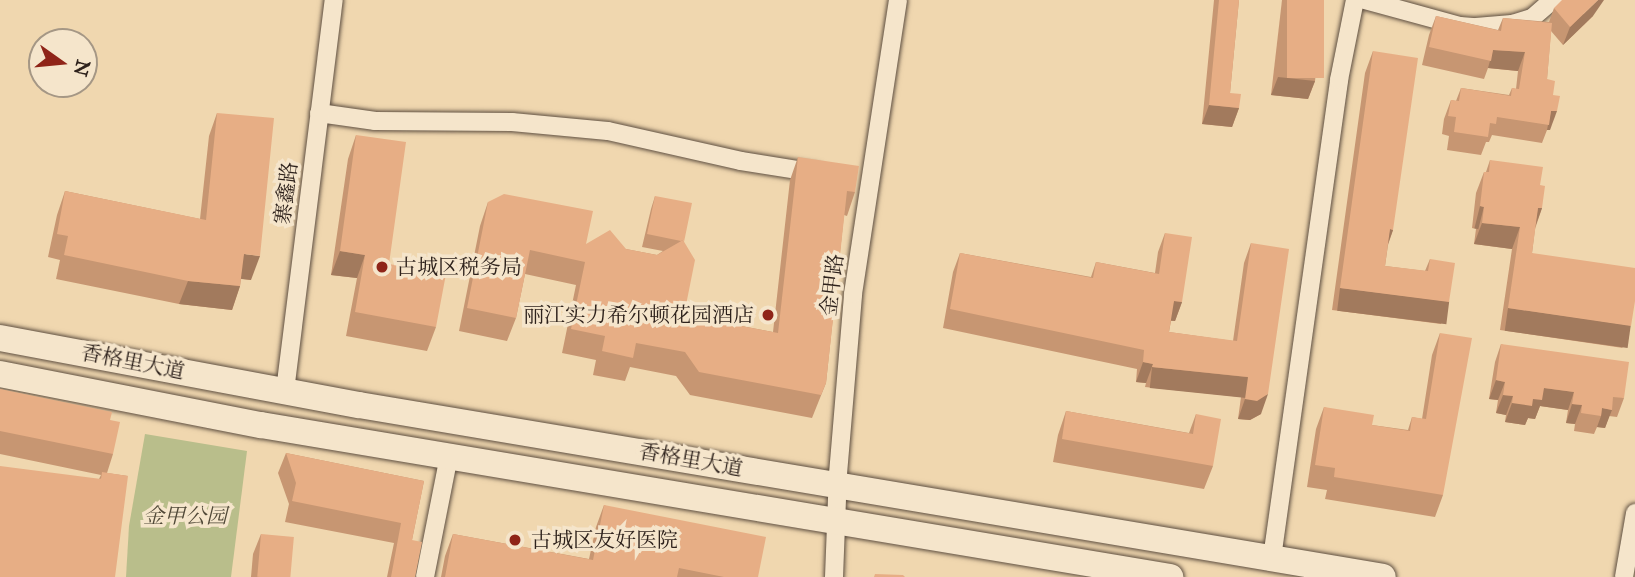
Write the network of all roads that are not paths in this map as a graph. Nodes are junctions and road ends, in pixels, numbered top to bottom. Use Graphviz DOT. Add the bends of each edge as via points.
graph roads {
  1 [pos="334,0"];
  2 [pos="898,0"];
  3 [pos="1354,0"];
  4 [pos="1365,0"];
  5 [pos="1553,0"];
  6 [pos="319,113"];
  7 [pos="830,175"];
  8 [pos="0,338"];
  9 [pos="0,374"];
  10 [pos="285,391"];
  11 [pos="449,456"];
  12 [pos="838,485"];
  13 [pos="1635,513"];
  14 [pos="836,521"];
  15 [pos="1272,558"];
  16 [pos="425,577"];
  17 [pos="834,577"];
  18 [pos="1170,577"];
  19 [pos="1383,577"];
  20 [pos="1624,577"];
  1 -- 6 [label="street, 寨鑫路"];
  2 -- 12 [label="street, 金甲路" via="862,180"];
  3 -- 15 [label="street"];
  4 -- 5 [label="street" via="1476,27 1532,18"];
  6 -- 7 [label="street" via="375,121 512,122 608,131 741,161"];
  6 -- 10 [label="street, 寨鑫路"];
  8 -- 10 [label="main road, 香格里大道"];
  9 -- 11 [label="main road, 香格里大道"];
  10 -- 12 [label="main road, 香格里大道"];
  11 -- 14 [label="main road, 香格里大道"];
  11 -- 16 [label="street"];
  12 -- 14 [label="street, 金甲路"];
  12 -- 15 [label="main road, 香格里大道"];
  13 -- 20 [label="street"];
  14 -- 17 [label="street, 金甲路"];
  14 -- 18 [label="main road, 香格里大道"];
  15 -- 19 [label="main road, 香格里大道"];
}
